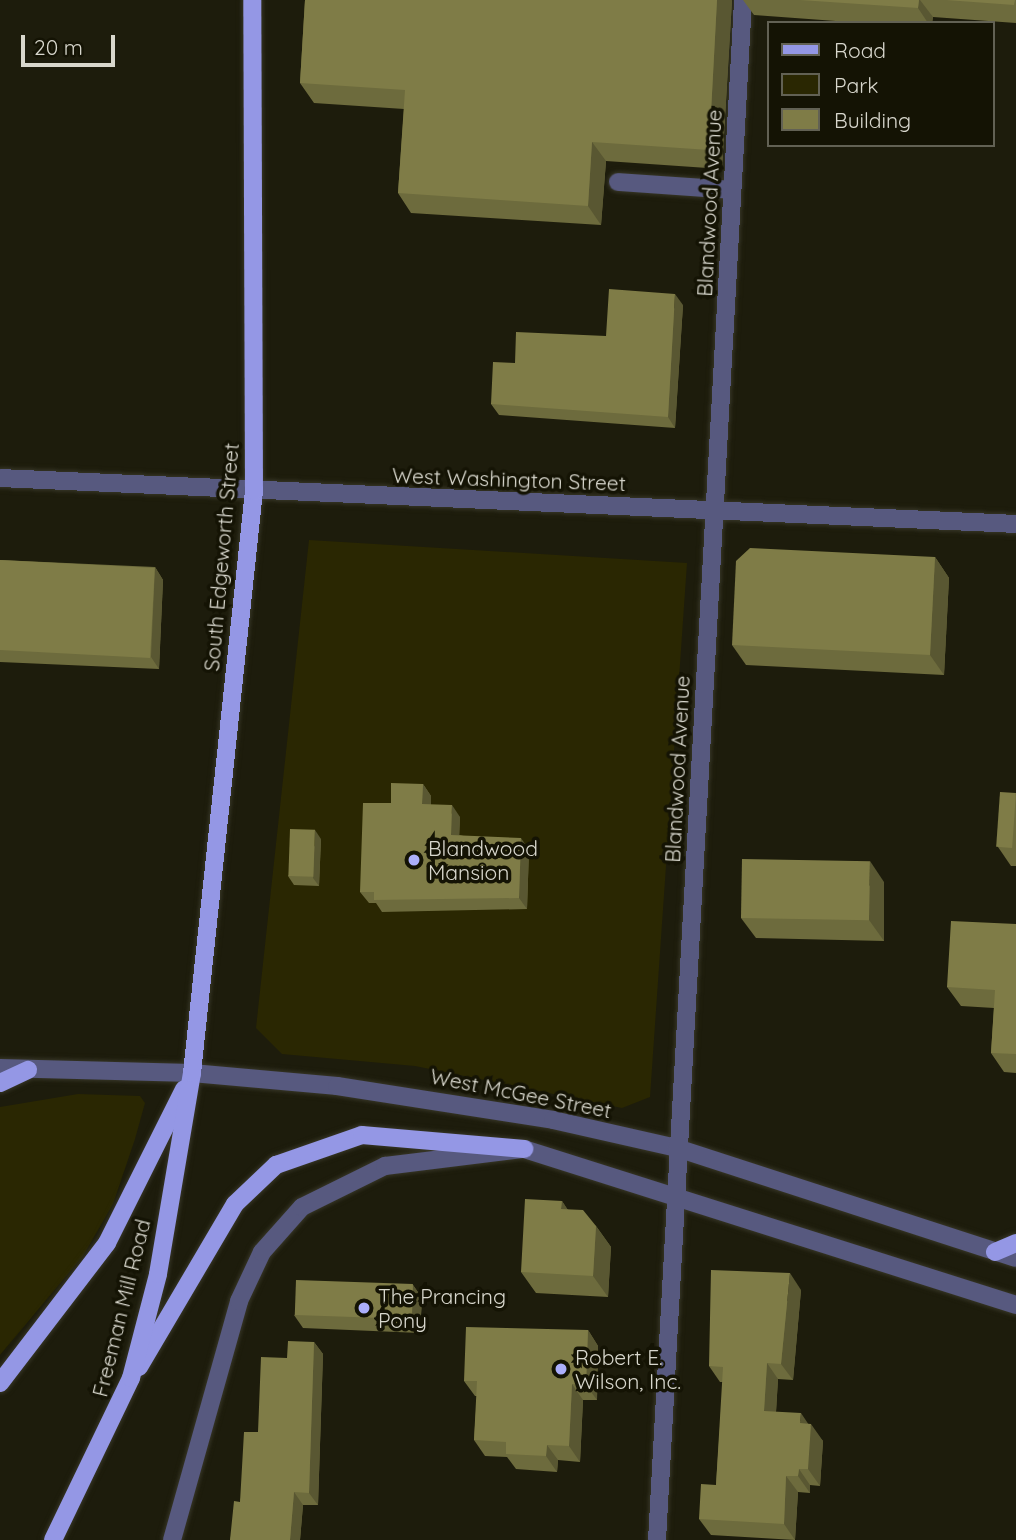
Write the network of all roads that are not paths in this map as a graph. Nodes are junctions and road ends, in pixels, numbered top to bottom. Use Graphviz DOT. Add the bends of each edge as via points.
graph roads {
  1 [pos="252,0"];
  2 [pos="743,0"];
  3 [pos="618,182"];
  4 [pos="733,190"];
  5 [pos="0,478"];
  6 [pos="254,491"];
  7 [pos="715,510"];
  8 [pos="1016,524"];
  9 [pos="0,1068"];
  10 [pos="28,1070"];
  11 [pos="192,1073"];
  12 [pos="0,1083"];
  13 [pos="677,1148"];
  14 [pos="524,1149"];
  15 [pos="675,1200"];
  16 [pos="1016,1244"];
  17 [pos="995,1252"];
  18 [pos="1016,1258"];
  19 [pos="1016,1305"];
  20 [pos="131,1378"];
  21 [pos="0,1382"];
  22 [pos="53,1540"];
  23 [pos="172,1540"];
  24 [pos="657,1540"];
  1 -- 6 [label="main road, South Edgeworth Street"];
  2 -- 4 [label="street, Blandwood Avenue"];
  3 -- 4 [label="street"];
  4 -- 7 [label="street, Blandwood Avenue"];
  5 -- 6 [label="street, West Washington Street"];
  6 -- 7 [label="street, West Washington Street"];
  6 -- 11 [label="main road, South Edgeworth Street"];
  7 -- 8 [label="street, West Washington Street"];
  7 -- 13 [label="street, Blandwood Avenue"];
  9 -- 10 [label="street, West McGee Street"];
  10 -- 11 [label="street, West McGee Street"];
  10 -- 12 [label="main road"];
  11 -- 13 [label="street, West McGee Street" via="418,1096"];
  11 -- 20 [label="main road, Freeman Mill Road" via="158,1274"];
  11 -- 21 [label="main road" via="107,1242"];
  13 -- 15 [label="street, Blandwood Avenue"];
  13 -- 17 [label="street, West McGee Street"];
  14 -- 15 [label="street"];
  14 -- 20 [label="main road" via="362,1135 276,1165 235,1204 188,1293"];
  14 -- 23 [label="street" via="386,1166 348,1180 286,1225 262,1252 239,1301"];
  15 -- 19 [label="street"];
  15 -- 24 [label="street, Blandwood Avenue"];
  16 -- 17 [label="main road"];
  17 -- 18 [label="street, West McGee Street"];
  20 -- 22 [label="main road, Freeman Mill Road"];
}
